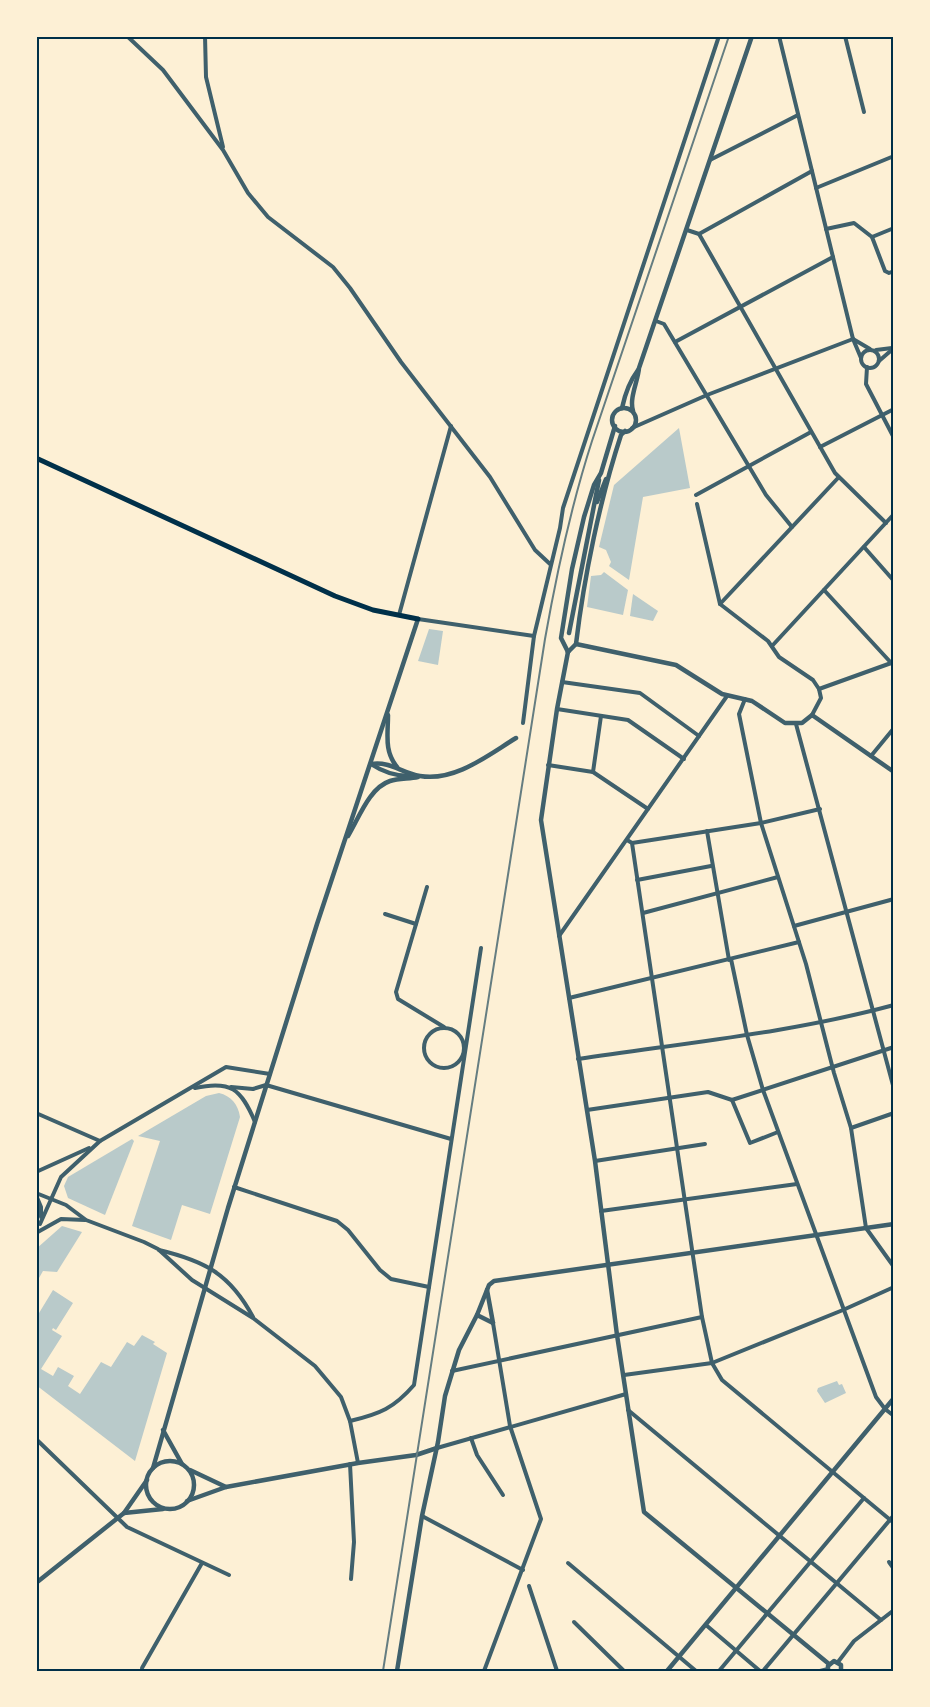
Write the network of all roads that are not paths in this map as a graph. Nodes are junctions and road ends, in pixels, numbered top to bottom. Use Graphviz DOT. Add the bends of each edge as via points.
graph roads {
  1 [pos="127,36"];
  2 [pos="205,36"];
  3 [pos="719,36"];
  4 [pos="752,36"];
  5 [pos="779,36"];
  6 [pos="845,36"];
  7 [pos="864,112"];
  8 [pos="798,115"];
  9 [pos="224,150"];
  10 [pos="894,156"];
  11 [pos="710,160"];
  12 [pos="812,171"];
  13 [pos="816,188"];
  14 [pos="894,228"];
  15 [pos="826,229"];
  16 [pos="687,230"];
  17 [pos="699,234"];
  18 [pos="872,237"];
  19 [pos="833,257"];
  20 [pos="894,271"];
  21 [pos="741,308"];
  22 [pos="656,321"];
  23 [pos="853,339"];
  24 [pos="675,342"];
  25 [pos="893,348"];
  26 [pos="872,350"];
  27 [pos="861,358"];
  28 [pos="879,362"];
  29 [pos="867,367"];
  30 [pos="639,368"];
  31 [pos="776,369"];
  32 [pos="707,395"];
  33 [pos="622,408"];
  34 [pos="894,409"];
  35 [pos="633,411"];
  36 [pos="882,413"];
  37 [pos="451,425"];
  38 [pos="615,426"];
  39 [pos="632,428"];
  40 [pos="625,431"];
  41 [pos="811,432"];
  42 [pos="894,438"];
  43 [pos="820,447"];
  44 [pos="36,458"];
  45 [pos="750,465"];
  46 [pos="610,468"];
  47 [pos="601,473"];
  48 [pos="838,478"];
  49 [pos="696,495"];
  50 [pos="697,504"];
  51 [pos="593,513"];
  52 [pos="894,514"];
  53 [pos="886,523"];
  54 [pos="792,527"];
  55 [pos="864,547"];
  56 [pos="550,564"];
  57 [pos="894,581"];
  58 [pos="824,590"];
  59 [pos="720,604"];
  60 [pos="399,616"];
  61 [pos="418,620"];
  62 [pos="569,633"];
  63 [pos="534,636"];
  64 [pos="576,644"];
  65 [pos="772,646"];
  66 [pos="568,652"];
  67 [pos="893,663"];
  68 [pos="562,682"];
  69 [pos="819,689"];
  70 [pos="727,696"];
  71 [pos="745,698"];
  72 [pos="557,709"];
  73 [pos="388,710"];
  74 [pos="812,715"];
  75 [pos="601,716"];
  76 [pos="523,723"];
  77 [pos="796,724"];
  78 [pos="894,728"];
  79 [pos="699,736"];
  80 [pos="516,738"];
  81 [pos="871,756"];
  82 [pos="684,759"];
  83 [pos="371,764"];
  84 [pos="548,765"];
  85 [pos="399,769"];
  86 [pos="594,772"];
  87 [pos="894,772"];
  88 [pos="421,776"];
  89 [pos="648,809"];
  90 [pos="820,809"];
  91 [pos="761,823"];
  92 [pos="707,831"];
  93 [pos="627,840"];
  94 [pos="632,843"];
  95 [pos="343,846"];
  96 [pos="711,866"];
  97 [pos="778,877"];
  98 [pos="637,880"];
  99 [pos="427,887"];
  100 [pos="716,893"];
  101 [pos="894,899"];
  102 [pos="848,911"];
  103 [pos="643,913"];
  104 [pos="385,914"];
  105 [pos="416,924"];
  106 [pos="794,926"];
  107 [pos="559,936"];
  108 [pos="799,942"];
  109 [pos="481,948"];
  110 [pos="730,959"];
  111 [pos="652,978"];
  112 [pos="569,998"];
  113 [pos="894,1005"];
  114 [pos="873,1010"];
  115 [pos="821,1022"];
  116 [pos="444,1027"];
  117 [pos="747,1035"];
  118 [pos="662,1046"];
  119 [pos="894,1047"];
  120 [pos="465,1050"];
  121 [pos="884,1050"];
  122 [pos="579,1059"];
  123 [pos="833,1067"];
  124 [pos="270,1074"];
  125 [pos="266,1085"];
  126 [pos="231,1087"];
  127 [pos="191,1089"];
  128 [pos="894,1089"];
  129 [pos="763,1090"];
  130 [pos="670,1097"];
  131 [pos="732,1100"];
  132 [pos="587,1110"];
  133 [pos="36,1113"];
  134 [pos="894,1113"];
  135 [pos="255,1122"];
  136 [pos="851,1128"];
  137 [pos="778,1132"];
  138 [pos="451,1139"];
  139 [pos="100,1141"];
  140 [pos="705,1144"];
  141 [pos="93,1146"];
  142 [pos="678,1148"];
  143 [pos="595,1161"];
  144 [pos="36,1172"];
  145 [pos="797,1184"];
  146 [pos="234,1187"];
  147 [pos="36,1194"];
  148 [pos="52,1198"];
  149 [pos="685,1199"];
  150 [pos="601,1211"];
  151 [pos="86,1220"];
  152 [pos="40,1224"];
  153 [pos="894,1224"];
  154 [pos="866,1228"];
  155 [pos="36,1232"];
  156 [pos="816,1236"];
  157 [pos="158,1249"];
  158 [pos="693,1253"];
  159 [pos="608,1265"];
  160 [pos="894,1266"];
  161 [pos="209,1268"];
  162 [pos="429,1287"];
  163 [pos="894,1287"];
  164 [pos="204,1288"];
  165 [pos="487,1289"];
  166 [pos="843,1310"];
  167 [pos="477,1315"];
  168 [pos="702,1317"];
  169 [pos="253,1318"];
  170 [pos="493,1323"];
  171 [pos="617,1335"];
  172 [pos="498,1362"];
  173 [pos="712,1363"];
  174 [pos="452,1371"];
  175 [pos="624,1375"];
  176 [pos="626,1394"];
  177 [pos="894,1398"];
  178 [pos="885,1409"];
  179 [pos="628,1410"];
  180 [pos="894,1416"];
  181 [pos="350,1421"];
  182 [pos="510,1426"];
  183 [pos="163,1430"];
  184 [pos="471,1438"];
  185 [pos="36,1439"];
  186 [pos="437,1448"];
  187 [pos="358,1462"];
  188 [pos="182,1464"];
  189 [pos="350,1464"];
  190 [pos="153,1468"];
  191 [pos="188,1469"];
  192 [pos="832,1472"];
  193 [pos="147,1480"];
  194 [pos="226,1487"];
  195 [pos="503,1495"];
  196 [pos="864,1498"];
  197 [pos="187,1501"];
  198 [pos="167,1509"];
  199 [pos="124,1513"];
  200 [pos="894,1515"];
  201 [pos="422,1516"];
  202 [pos="117,1518"];
  203 [pos="892,1521"];
  204 [pos="781,1535"];
  205 [pos="812,1561"];
  206 [pos="889,1562"];
  207 [pos="202,1563"];
  208 [pos="568,1563"];
  209 [pos="894,1569"];
  210 [pos="523,1570"];
  211 [pos="229,1575"];
  212 [pos="351,1579"];
  213 [pos="837,1582"];
  214 [pos="36,1583"];
  215 [pos="529,1586"];
  216 [pos="736,1589"];
  217 [pos="894,1610"];
  218 [pos="767,1614"];
  219 [pos="881,1620"];
  220 [pos="574,1622"];
  221 [pos="706,1625"];
  222 [pos="793,1635"];
  223 [pos="736,1651"];
  224 [pos="679,1657"];
  225 [pos="838,1662"];
  226 [pos="142,1668"];
  227 [pos="828,1668"];
  228 [pos="397,1671"];
  229 [pos="484,1671"];
  230 [pos="557,1671"];
  231 [pos="624,1671"];
  232 [pos="668,1671"];
  233 [pos="696,1671"];
  234 [pos="719,1671"];
  235 [pos="761,1671"];
  236 [pos="820,1671"];
  237 [pos="841,1671"];
  1 -- 9 [label="street" via="163,70"];
  2 -- 9 [label="street" via="206,77"];
  3 -- 56 [label="street" via="563,508"];
  4 -- 11 [label="street"];
  5 -- 8 [label="street"];
  6 -- 7 [label="street"];
  8 -- 11 [label="street"];
  8 -- 12 [label="street"];
  9 -- 37 [label="street" via="258,207 333,267"];
  10 -- 13 [label="street"];
  11 -- 16 [label="street"];
  12 -- 13 [label="street"];
  12 -- 17 [label="street"];
  13 -- 15 [label="street"];
  14 -- 18 [label="street"];
  15 -- 18 [label="street" via="854,223"];
  15 -- 19 [label="street"];
  16 -- 17 [label="street"];
  16 -- 22 [label="street"];
  17 -- 21 [label="street"];
  18 -- 20 [label="street" via="885,272"];
  19 -- 21 [label="street"];
  19 -- 23 [label="street"];
  21 -- 24 [label="street"];
  21 -- 31 [label="street"];
  22 -- 24 [label="street" via="664,324"];
  22 -- 30 [label="street"];
  23 -- 26 [label="street"];
  23 -- 27 [label="street"];
  23 -- 31 [label="street"];
  24 -- 32 [label="street"];
  25 -- 26 [label="street"];
  25 -- 28 [label="street"];
  26 -- 27 [label="street"];
  26 -- 28 [label="street"];
  27 -- 29 [label="street"];
  28 -- 29 [label="street"];
  29 -- 36 [label="street" via="866,384"];
  30 -- 33 [label="street" via="624,395"];
  30 -- 35 [label="street"];
  31 -- 32 [label="street"];
  31 -- 41 [label="street"];
  32 -- 39 [label="street"];
  32 -- 45 [label="street"];
  33 -- 35 [label="street"];
  33 -- 38 [label="street" via="614,415"];
  34 -- 36 [label="street"];
  35 -- 39 [label="street" via="636,418"];
  36 -- 42 [label="street"];
  36 -- 43 [label="street"];
  37 -- 56 [label="street" via="490,477 535,550"];
  37 -- 60 [label="street"];
  38 -- 40 [label="street"];
  38 -- 47 [label="street"];
  39 -- 40 [label="street"];
  40 -- 46 [label="street"];
  41 -- 43 [label="street"];
  41 -- 45 [label="street"];
  43 -- 48 [label="street"];
  44 -- 60 [label="main road" via="335,596"];
  45 -- 49 [label="street"];
  45 -- 54 [label="street" via="766,495"];
  46 -- 51 [label="street"];
  46 -- 64 [label="street"];
  47 -- 51 [label="street"];
  47 -- 66 [label="street" via="584,517 572,568 561,638"];
  48 -- 53 [label="street"];
  48 -- 54 [label="street"];
  50 -- 59 [label="street"];
  51 -- 62 [label="street"];
  52 -- 53 [label="street"];
  53 -- 55 [label="street"];
  54 -- 59 [label="street"];
  55 -- 57 [label="street"];
  55 -- 58 [label="street"];
  56 -- 63 [label="street"];
  58 -- 65 [label="street"];
  58 -- 67 [label="street"];
  59 -- 65 [label="street"];
  60 -- 61 [label="main road"];
  61 -- 63 [label="street"];
  61 -- 73 [label="street"];
  63 -- 76 [label="street"];
  64 -- 66 [label="street"];
  64 -- 70 [label="street" via="676,665"];
  65 -- 69 [label="street" via="779,657 813,680"];
  66 -- 68 [label="street"];
  67 -- 69 [label="street"];
  68 -- 72 [label="street"];
  68 -- 79 [label="street" via="640,693"];
  69 -- 74 [label="street" via="821,698"];
  70 -- 71 [label="street"];
  70 -- 79 [label="street"];
  71 -- 77 [label="street" via="782,722"];
  71 -- 91 [label="street" via="739,714"];
  72 -- 75 [label="street"];
  72 -- 84 [label="street"];
  73 -- 83 [label="street"];
  73 -- 85 [label="street" via="388,752"];
  74 -- 77 [label="street"];
  74 -- 81 [label="street"];
  75 -- 82 [label="street" via="628,720"];
  75 -- 86 [label="street"];
  77 -- 90 [label="street"];
  78 -- 81 [label="street"];
  79 -- 82 [label="street"];
  80 -- 88 [label="street" via="456,772"];
  81 -- 87 [label="street"];
  82 -- 89 [label="street"];
  83 -- 85 [label="street" via="382,762"];
  83 -- 88 [label="street" via="397,776"];
  83 -- 95 [label="street"];
  84 -- 86 [label="street"];
  84 -- 107 [label="street" via="541,820"];
  85 -- 88 [label="street"];
  86 -- 89 [label="street"];
  88 -- 95 [label="street" via="381,786"];
  89 -- 93 [label="street"];
  90 -- 91 [label="street"];
  90 -- 102 [label="street"];
  91 -- 92 [label="street"];
  91 -- 97 [label="street"];
  92 -- 94 [label="street"];
  92 -- 96 [label="street"];
  93 -- 94 [label="street"];
  93 -- 107 [label="street"];
  94 -- 98 [label="street"];
  95 -- 124 [label="street"];
  96 -- 98 [label="street"];
  96 -- 100 [label="street"];
  97 -- 100 [label="street"];
  97 -- 106 [label="street"];
  98 -- 103 [label="street"];
  99 -- 105 [label="street"];
  100 -- 103 [label="street"];
  100 -- 110 [label="street"];
  101 -- 102 [label="street"];
  102 -- 106 [label="street"];
  102 -- 114 [label="street"];
  103 -- 111 [label="street"];
  104 -- 105 [label="street"];
  105 -- 116 [label="street" via="396,993 398,999"];
  106 -- 108 [label="street"];
  107 -- 112 [label="street"];
  108 -- 110 [label="street"];
  108 -- 115 [label="street"];
  109 -- 120 [label="street"];
  110 -- 111 [label="street"];
  110 -- 117 [label="street"];
  111 -- 112 [label="street"];
  111 -- 118 [label="street"];
  112 -- 122 [label="street"];
  113 -- 114 [label="street"];
  114 -- 115 [label="street"];
  114 -- 121 [label="street"];
  115 -- 117 [label="street"];
  115 -- 123 [label="street"];
  116 -- 120 [label="street" via="461,1036"];
  116 -- 120 [label="street" via="428,1035 423,1047 427,1059 446,1068 458,1062"];
  117 -- 118 [label="street"];
  117 -- 129 [label="street"];
  118 -- 122 [label="street"];
  118 -- 130 [label="street"];
  119 -- 121 [label="street"];
  120 -- 138 [label="street"];
  121 -- 123 [label="street"];
  121 -- 128 [label="street"];
  122 -- 132 [label="street"];
  123 -- 129 [label="street"];
  123 -- 136 [label="street"];
  124 -- 125 [label="street"];
  124 -- 127 [label="street" via="226,1067"];
  125 -- 126 [label="street" via="253,1089"];
  125 -- 135 [label="street"];
  125 -- 138 [label="street"];
  126 -- 127 [label="street" via="209,1085"];
  126 -- 135 [label="street" via="242,1096"];
  127 -- 139 [label="street"];
  129 -- 131 [label="street"];
  129 -- 137 [label="street"];
  130 -- 131 [label="street" via="708,1092"];
  130 -- 132 [label="street"];
  130 -- 142 [label="street"];
  131 -- 137 [label="street" via="750,1143"];
  132 -- 143 [label="street"];
  133 -- 139 [label="street"];
  134 -- 136 [label="street"];
  135 -- 146 [label="street"];
  136 -- 154 [label="street"];
  137 -- 145 [label="street"];
  138 -- 162 [label="street"];
  139 -- 141 [label="street"];
  140 -- 142 [label="street"];
  141 -- 144 [label="street"];
  141 -- 148 [label="street" via="66,1171"];
  142 -- 143 [label="street"];
  142 -- 149 [label="street"];
  143 -- 150 [label="street"];
  145 -- 149 [label="street"];
  145 -- 156 [label="street"];
  146 -- 161 [label="street"];
  146 -- 162 [label="street" via="337,1221 391,1280"];
  147 -- 148 [label="street"];
  147 -- 152 [label="street" via="41,1208"];
  148 -- 151 [label="street"];
  148 -- 152 [label="street"];
  149 -- 150 [label="street"];
  149 -- 158 [label="street"];
  150 -- 159 [label="street"];
  151 -- 155 [label="street" via="61,1219"];
  151 -- 157 [label="street"];
  152 -- 155 [label="street"];
  153 -- 154 [label="street"];
  154 -- 156 [label="street"];
  154 -- 160 [label="street"];
  156 -- 158 [label="street"];
  156 -- 166 [label="street"];
  157 -- 161 [label="street"];
  157 -- 164 [label="street"];
  158 -- 159 [label="street"];
  158 -- 168 [label="street"];
  159 -- 165 [label="street" via="494,1281"];
  159 -- 171 [label="street"];
  161 -- 164 [label="street"];
  161 -- 169 [label="street" via="234,1288"];
  162 -- 181 [label="street" via="414,1385 400,1402"];
  163 -- 166 [label="street"];
  164 -- 169 [label="street"];
  164 -- 183 [label="street"];
  165 -- 167 [label="street"];
  165 -- 170 [label="street"];
  166 -- 173 [label="street"];
  166 -- 178 [label="street" via="876,1397"];
  167 -- 170 [label="street"];
  167 -- 174 [label="street"];
  168 -- 171 [label="street"];
  168 -- 173 [label="street"];
  169 -- 181 [label="street" via="315,1366 341,1397"];
  170 -- 172 [label="street"];
  171 -- 172 [label="street"];
  171 -- 175 [label="street"];
  172 -- 174 [label="street"];
  172 -- 182 [label="street"];
  173 -- 175 [label="street"];
  173 -- 192 [label="street" via="730,1387"];
  174 -- 186 [label="street"];
  175 -- 176 [label="street"];
  176 -- 179 [label="street"];
  176 -- 182 [label="street"];
  177 -- 178 [label="street"];
  178 -- 180 [label="street"];
  178 -- 192 [label="street"];
  179 -- 204 [label="street"];
  179 -- 216 [label="street" via="644,1512"];
  181 -- 187 [label="street"];
  182 -- 184 [label="street"];
  182 -- 210 [label="street" via="541,1519"];
  183 -- 188 [label="street"];
  183 -- 190 [label="street"];
  184 -- 186 [label="street"];
  184 -- 195 [label="street" via="477,1455"];
  185 -- 202 [label="street"];
  186 -- 187 [label="street" via="416,1455"];
  186 -- 201 [label="street"];
  187 -- 189 [label="street"];
  188 -- 190 [label="street" via="167,1461"];
  188 -- 191 [label="street"];
  189 -- 194 [label="street"];
  189 -- 212 [label="street" via="354,1542"];
  190 -- 193 [label="street"];
  191 -- 194 [label="street"];
  191 -- 197 [label="street" via="194,1489"];
  192 -- 196 [label="street"];
  192 -- 204 [label="street"];
  193 -- 198 [label="street" via="148,1495"];
  193 -- 199 [label="street"];
  194 -- 197 [label="street"];
  196 -- 203 [label="street"];
  196 -- 205 [label="street"];
  197 -- 198 [label="street"];
  198 -- 199 [label="street"];
  199 -- 202 [label="street"];
  200 -- 203 [label="street"];
  201 -- 210 [label="street"];
  201 -- 228 [label="street"];
  202 -- 207 [label="street" via="127,1527"];
  202 -- 214 [label="street"];
  203 -- 213 [label="street"];
  204 -- 205 [label="street"];
  204 -- 216 [label="street"];
  205 -- 213 [label="street"];
  205 -- 218 [label="street"];
  206 -- 209 [label="street"];
  207 -- 211 [label="street"];
  207 -- 226 [label="street"];
  208 -- 224 [label="street"];
  210 -- 229 [label="street"];
  213 -- 219 [label="street"];
  213 -- 222 [label="street"];
  215 -- 230 [label="street"];
  216 -- 218 [label="street"];
  216 -- 221 [label="street"];
  217 -- 219 [label="street"];
  218 -- 222 [label="street"];
  218 -- 223 [label="street"];
  219 -- 225 [label="street" via="854,1641"];
  220 -- 231 [label="street"];
  221 -- 223 [label="street"];
  221 -- 224 [label="street"];
  222 -- 227 [label="street"];
  222 -- 235 [label="street"];
  223 -- 234 [label="street"];
  223 -- 235 [label="street"];
  224 -- 232 [label="street"];
  224 -- 233 [label="street"];
  225 -- 227 [label="street"];
  225 -- 237 [label="street"];
  227 -- 236 [label="street"];
}
